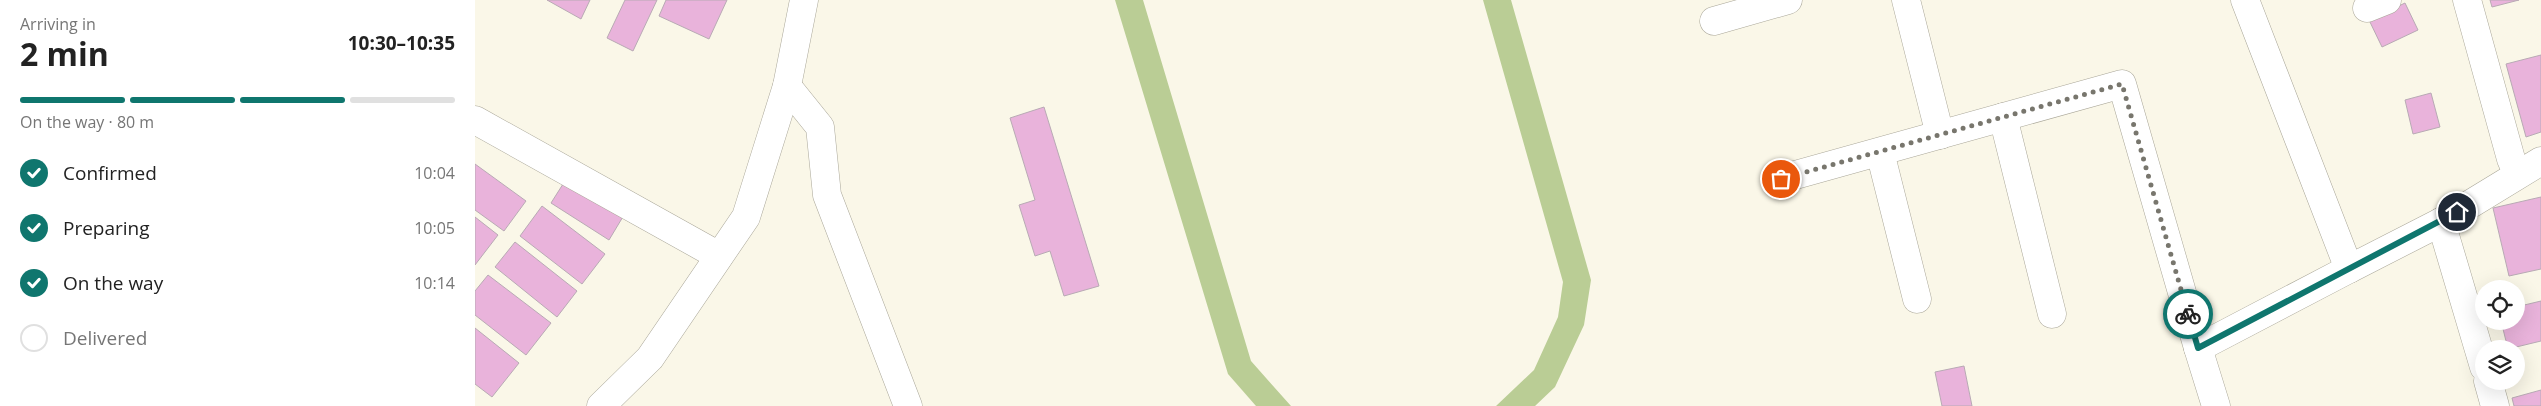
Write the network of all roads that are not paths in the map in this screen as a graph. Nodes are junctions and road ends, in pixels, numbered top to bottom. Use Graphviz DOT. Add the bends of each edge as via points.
graph roads {
  1 [pos="804,0"];
  2 [pos="1788,0"];
  3 [pos="1906,0"];
  4 [pos="2245,0"];
  5 [pos="2467,0"];
  6 [pos="1714,21"];
  7 [pos="787,86"];
  8 [pos="2003,117"];
  9 [pos="475,120"];
  10 [pos="1940,135"];
  11 [pos="1880,152"];
  12 [pos="2541,161"];
  13 [pos="2517,173"];
  14 [pos="1781,179"];
  15 [pos="2441,222"];
  16 [pos="719,256"];
  17 [pos="2349,270"];
  18 [pos="1917,299"];
  19 [pos="2052,314"];
  20 [pos="2476,340"];
  21 [pos="2198,348"];
  22 [pos="2491,390"];
  23 [pos="601,406"];
  24 [pos="907,406"];
  25 [pos="2216,406"];
  26 [pos="2495,406"];
  1 -- 7 [label="street"];
  2 -- 6 [label="street"];
  3 -- 10 [label="street"];
  4 -- 17 [label="street"];
  5 -- 13 [label="street"];
  7 -- 16 [label="street" via="746,217"];
  7 -- 24 [label="street" via="819,127 827,195"];
  8 -- 10 [label="street"];
  8 -- 19 [label="street"];
  8 -- 21 [label="street" via="2122,84"];
  9 -- 16 [label="street"];
  10 -- 11 [label="street"];
  11 -- 14 [label="street"];
  11 -- 18 [label="street"];
  12 -- 13 [label="street"];
  13 -- 15 [label="street"];
  15 -- 17 [label="street"];
  15 -- 20 [label="street"];
  16 -- 23 [label="street" via="650,358"];
  17 -- 21 [label="street"];
  21 -- 25 [label="street"];
  22 -- 26 [label="street"];
}
